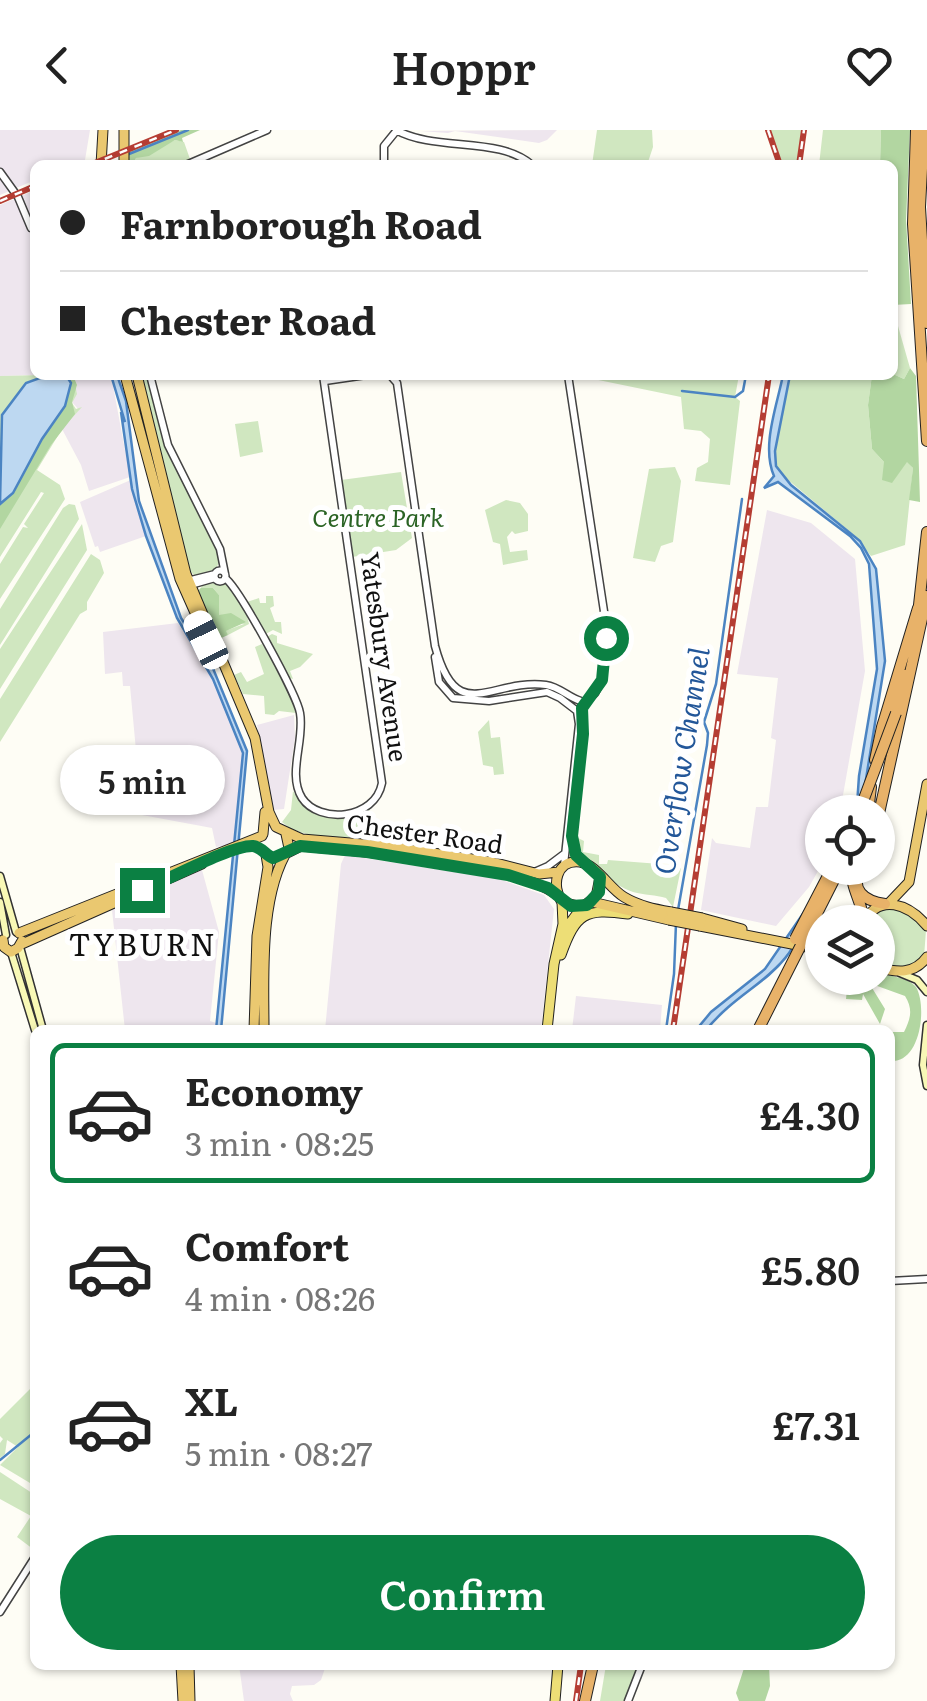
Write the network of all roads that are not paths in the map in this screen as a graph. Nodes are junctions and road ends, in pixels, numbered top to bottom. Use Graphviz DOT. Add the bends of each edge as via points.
graph roads {
  1 [pos="103,130"];
  2 [pos="124,130"];
  3 [pos="267,130"];
  4 [pos="396,130"];
  5 [pos="916,130"];
  6 [pos="924,130"];
  7 [pos="101,160"];
  8 [pos="124,160"];
  9 [pos="198,160"];
  10 [pos="384,160"];
  11 [pos="524,160"];
  12 [pos="0,172"];
  13 [pos="30,226"];
  14 [pos="927,323"];
  15 [pos="127,380"];
  16 [pos="137,380"];
  17 [pos="155,380"];
  18 [pos="324,380"];
  19 [pos="396,380"];
  20 [pos="569,380"];
  21 [pos="927,441"];
  22 [pos="927,532"];
  23 [pos="220,575"];
  24 [pos="185,583"];
  25 [pos="927,596"];
  26 [pos="918,608"];
  27 [pos="909,686"];
  28 [pos="578,705"];
  29 [pos="927,784"];
  30 [pos="867,795"];
  31 [pos="869,795"];
  32 [pos="872,795"];
  33 [pos="883,795"];
  34 [pos="270,814"];
  35 [pos="282,832"];
  36 [pos="262,835"];
  37 [pos="315,844"];
  38 [pos="237,849"];
  39 [pos="411,849"];
  40 [pos="264,852"];
  41 [pos="564,853"];
  42 [pos="286,854"];
  43 [pos="583,863"];
  44 [pos="443,864"];
  45 [pos="562,869"];
  46 [pos="532,872"];
  47 [pos="275,874"];
  48 [pos="0,876"];
  49 [pos="600,877"];
  50 [pos="535,884"];
  51 [pos="823,885"];
  52 [pos="831,885"];
  53 [pos="858,885"];
  54 [pos="560,898"];
  55 [pos="0,902"];
  56 [pos="887,903"];
  57 [pos="587,904"];
  58 [pos="882,905"];
  59 [pos="670,916"];
  60 [pos="657,918"];
  61 [pos="927,926"];
  62 [pos="10,943"];
  63 [pos="805,943"];
  64 [pos="927,957"];
  65 [pos="558,959"];
  66 [pos="895,968"];
  67 [pos="895,972"];
  68 [pos="927,992"];
  69 [pos="34,1025"];
  70 [pos="41,1025"];
  71 [pos="254,1025"];
  72 [pos="264,1025"];
  73 [pos="551,1025"];
  74 [pos="753,1025"];
  75 [pos="761,1025"];
  76 [pos="927,1025"];
  77 [pos="927,1086"];
  78 [pos="927,1279"];
  79 [pos="895,1280"];
  80 [pos="30,1565"];
  81 [pos="0,1612"];
  82 [pos="182,1670"];
  83 [pos="189,1670"];
  84 [pos="555,1670"];
  85 [pos="595,1670"];
  86 [pos="640,1670"];
  87 [pos="186,1701"];
  88 [pos="552,1701"];
  89 [pos="589,1701"];
  90 [pos="628,1701"];
  1 -- 7 [label="highway"];
  2 -- 8 [label="highway"];
  3 -- 9 [label="street"];
  4 -- 10 [label="street" via="384,146"];
  4 -- 11 [label="street"];
  5 -- 21 [label="highway" via="913,224"];
  6 -- 14 [label="highway" via="920,206"];
  12 -- 13 [label="street"];
  15 -- 24 [label="highway" via="154,493"];
  16 -- 24 [label="highway"];
  17 -- 23 [label="street" via="168,445 219,546"];
  18 -- 23 [label="street, Yatesbury Avenue" via="381,772 379,796 367,809 320,812 302,798 296,784 297,702 240,592"];
  19 -- 28 [label="street" via="438,678 456,693 486,701 547,692"];
  20 -- 28 [label="street" via="607,631 604,674"];
  22 -- 26 [label="highway"];
  23 -- 24 [label="street"];
  24 -- 34 [label="highway" via="254,738"];
  24 -- 36 [label="highway" via="252,745 266,820"];
  25 -- 27 [label="highway"];
  26 -- 30 [label="highway"];
  26 -- 31 [label="highway, bridge" via="896,713"];
  27 -- 32 [label="highway, bridge"];
  27 -- 33 [label="highway"];
  28 -- 41 [label="street"];
  28 -- 43 [label="street" via="583,734 572,836"];
  29 -- 56 [label="highway" via="909,882"];
  34 -- 35 [label="highway"];
  34 -- 37 [label="highway"];
  35 -- 36 [label="highway"];
  35 -- 37 [label="highway, Chester Road"];
  35 -- 42 [label="highway" via="290,844"];
  36 -- 38 [label="highway"];
  36 -- 40 [label="highway"];
  37 -- 39 [label="highway, Chester Road"];
  37 -- 42 [label="highway, Chester Road"];
  37 -- 44 [label="highway, Chester Road"];
  37 -- 47 [label="highway" via="296,851"];
  38 -- 40 [label="highway"];
  38 -- 62 [label="highway"];
  39 -- 44 [label="highway" via="415,857"];
  39 -- 46 [label="highway, Chester Road"];
  40 -- 42 [label="highway" via="273,858"];
  40 -- 71 [label="highway"];
  41 -- 45 [label="street"];
  41 -- 46 [label="street"];
  42 -- 47 [label="highway"];
  43 -- 45 [label="highway"];
  43 -- 49 [label="highway"];
  44 -- 50 [label="highway, Chester Road"];
  45 -- 46 [label="highway, Chester Road"];
  45 -- 54 [label="highway" via="555,884"];
  47 -- 72 [label="highway"];
  48 -- 62 [label="main road"];
  49 -- 57 [label="highway" via="599,892"];
  49 -- 59 [label="highway" via="626,898"];
  50 -- 54 [label="highway, Chester Road"];
  50 -- 65 [label="main road" via="557,905"];
  51 -- 74 [label="highway, bridge"];
  52 -- 75 [label="highway, bridge"];
  53 -- 56 [label="highway" via="865,900"];
  54 -- 57 [label="highway"];
  54 -- 65 [label="main road"];
  55 -- 62 [label="main road"];
  56 -- 58 [label="highway"];
  56 -- 61 [label="highway" via="904,906"];
  57 -- 60 [label="highway"];
  57 -- 65 [label="main road" via="570,923"];
  59 -- 60 [label="highway"];
  59 -- 63 [label="highway, bridge"];
  60 -- 65 [label="main road" via="587,914"];
  62 -- 69 [label="main road"];
  62 -- 70 [label="main road"];
  64 -- 66 [label="highway" via="917,968"];
  65 -- 73 [label="main road"];
  67 -- 68 [label="main road"];
  76 -- 77 [label="main road"];
  78 -- 79 [label="street"];
  80 -- 81 [label="street"];
  82 -- 87 [label="highway"];
  83 -- 87 [label="highway"];
  84 -- 88 [label="main road"];
  85 -- 89 [label="highway"];
  86 -- 90 [label="street"];
}
